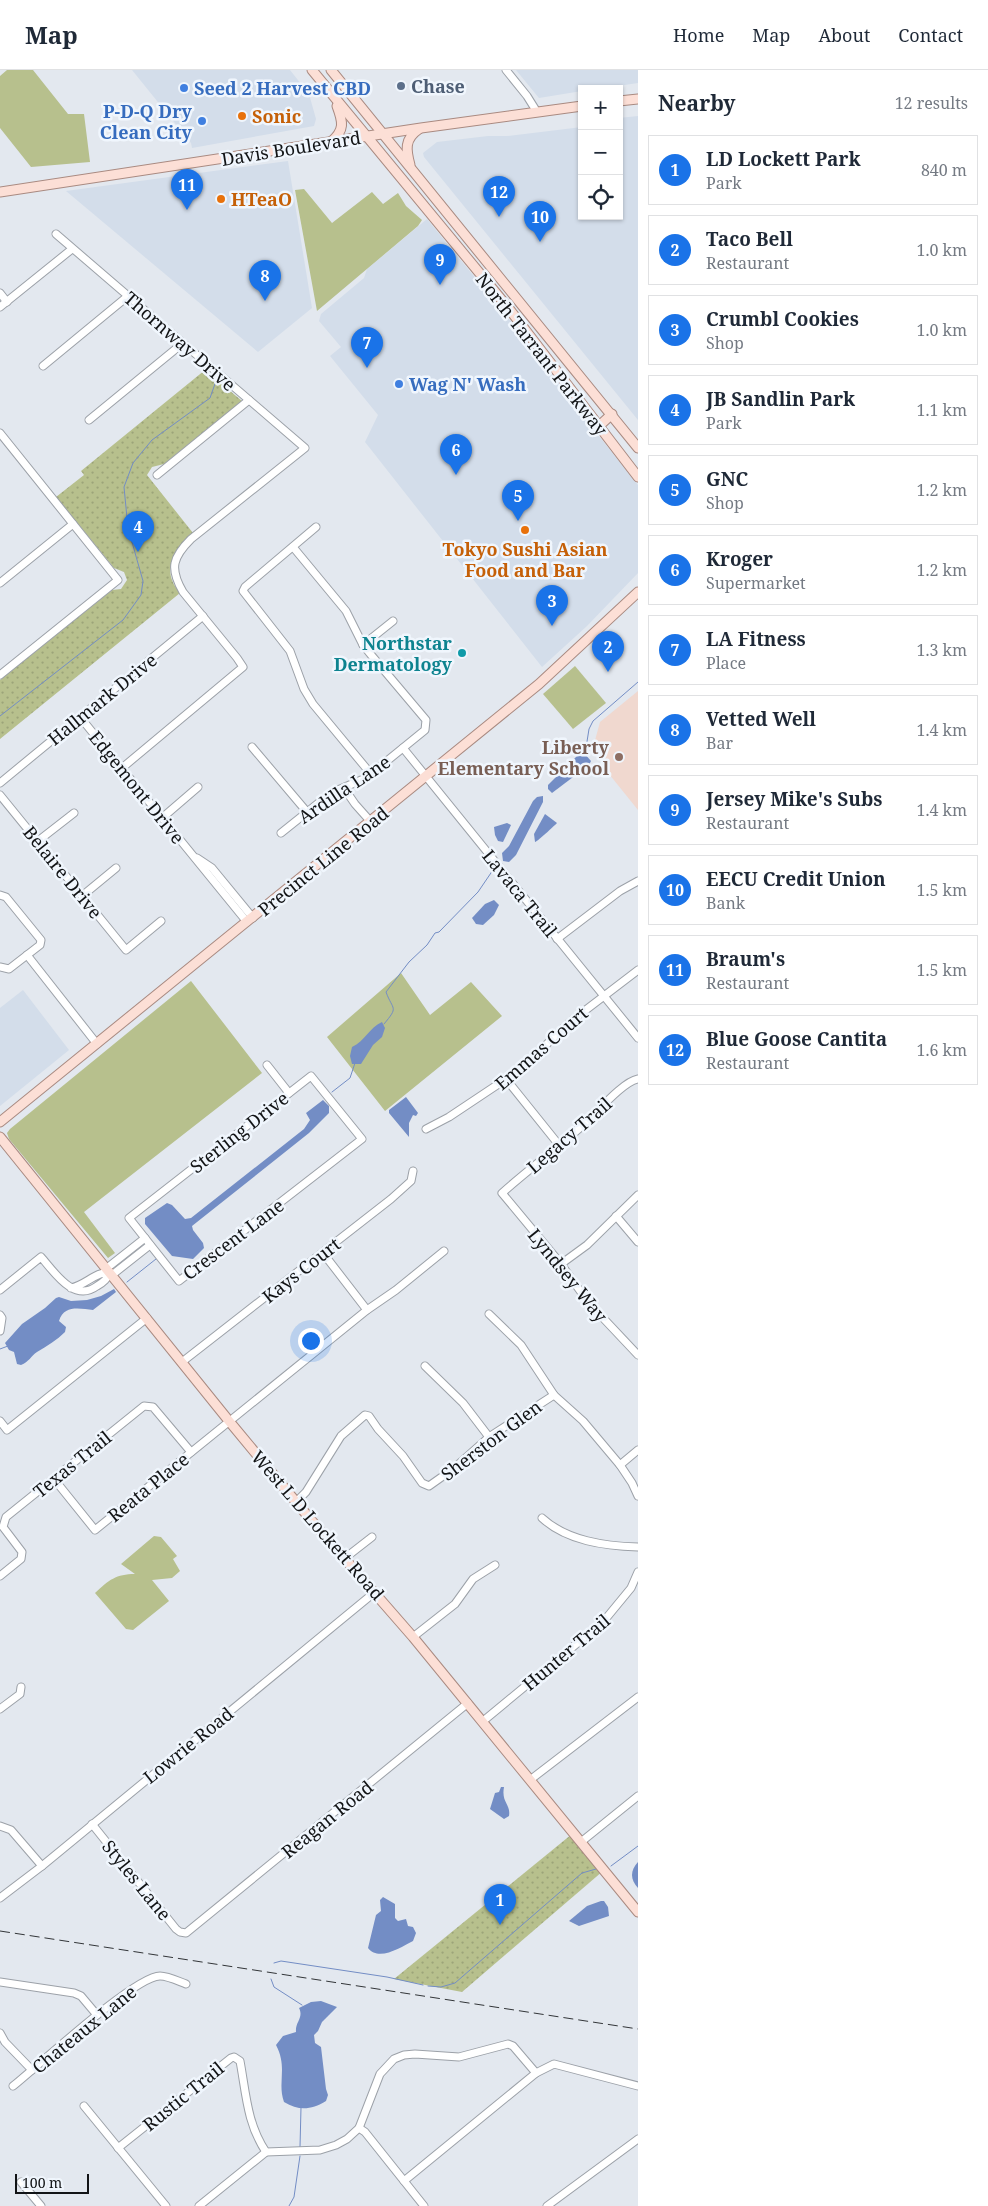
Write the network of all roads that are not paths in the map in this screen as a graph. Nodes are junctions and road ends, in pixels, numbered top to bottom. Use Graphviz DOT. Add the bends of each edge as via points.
graph roads {
  1 [pos="312,70"];
  2 [pos="332,70"];
  3 [pos="506,70"];
  4 [pos="333,96"];
  5 [pos="638,98"];
  6 [pos="623,100"];
  7 [pos="578,107"];
  8 [pos="537,112"];
  9 [pos="421,128"];
  10 [pos="383,134"];
  11 [pos="366,137"];
  12 [pos="331,142"];
  13 [pos="411,168"];
  14 [pos="0,192"];
  15 [pos="56,234"];
  16 [pos="72,248"];
  17 [pos="0,293"];
  18 [pos="128,296"];
  19 [pos="7,302"];
  20 [pos="0,307"];
  21 [pos="526,308"];
  22 [pos="515,316"];
  23 [pos="183,344"];
  24 [pos="43,366"];
  25 [pos="249,400"];
  26 [pos="612,414"];
  27 [pos="89,420"];
  28 [pos="598,427"];
  29 [pos="0,433"];
  30 [pos="638,448"];
  31 [pos="157,475"];
  32 [pos="638,477"];
  33 [pos="73,524"];
  34 [pos="316,527"];
  35 [pos="293,547"];
  36 [pos="0,584"];
  37 [pos="638,592"];
  38 [pos="203,616"];
  39 [pos="393,621"];
  40 [pos="363,645"];
  41 [pos="0,676"];
  42 [pos="80,717"];
  43 [pos="252,746"];
  44 [pos="403,748"];
  45 [pos="122,768"];
  46 [pos="371,774"];
  47 [pos="426,776"];
  48 [pos="0,783"];
  49 [pos="198,787"];
  50 [pos="344,788"];
  51 [pos="0,795"];
  52 [pos="307,812"];
  53 [pos="74,813"];
  54 [pos="162,818"];
  55 [pos="371,822"];
  56 [pos="281,833"];
  57 [pos="38,842"];
  58 [pos="116,868"];
  59 [pos="638,881"];
  60 [pos="0,895"];
  61 [pos="82,896"];
  62 [pos="250,920"];
  63 [pos="161,921"];
  64 [pos="557,939"];
  65 [pos="27,955"];
  66 [pos="0,968"];
  67 [pos="638,970"];
  68 [pos="603,996"];
  69 [pos="638,1038"];
  70 [pos="97,1044"];
  71 [pos="267,1065"];
  72 [pos="506,1079"];
  73 [pos="638,1080"];
  74 [pos="289,1093"];
  75 [pos="0,1122"];
  76 [pos="426,1129"];
  77 [pos="0,1136"];
  78 [pos="362,1139"];
  79 [pos="559,1145"];
  80 [pos="413,1171"];
  81 [pos="502,1193"];
  82 [pos="638,1195"];
  83 [pos="616,1216"];
  84 [pos="145,1238"];
  85 [pos="638,1242"];
  86 [pos="150,1245"];
  87 [pos="444,1250"];
  88 [pos="323,1253"];
  89 [pos="561,1264"];
  90 [pos="110,1272"];
  91 [pos="0,1290"];
  92 [pos="367,1310"];
  93 [pos="489,1314"];
  94 [pos="0,1315"];
  95 [pos="147,1318"];
  96 [pos="0,1331"];
  97 [pos="638,1355"];
  98 [pos="182,1362"];
  99 [pos="425,1366"];
  100 [pos="554,1394"];
  101 [pos="0,1421"];
  102 [pos="229,1421"];
  103 [pos="489,1437"];
  104 [pos="638,1450"];
  105 [pos="191,1452"];
  106 [pos="620,1466"];
  107 [pos="54,1479"];
  108 [pos="638,1496"];
  109 [pos="296,1502"];
  110 [pos="542,1518"];
  111 [pos="372,1537"];
  112 [pos="638,1547"];
  113 [pos="345,1558"];
  114 [pos="495,1565"];
  115 [pos="638,1572"];
  116 [pos="0,1576"];
  117 [pos="375,1592"];
  118 [pos="413,1637"];
  119 [pos="21,1687"];
  120 [pos="638,1696"];
  121 [pos="468,1703"];
  122 [pos="0,1709"];
  123 [pos="482,1722"];
  124 [pos="530,1780"];
  125 [pos="638,1796"];
  126 [pos="92,1824"];
  127 [pos="0,1826"];
  128 [pos="581,1842"];
  129 [pos="42,1866"];
  130 [pos="0,1898"];
  131 [pos="638,1912"];
  132 [pos="185,1933"];
  133 [pos="0,1982"];
  134 [pos="186,1984"];
  135 [pos="97,2015"];
  136 [pos="0,2033"];
  137 [pos="32,2070"];
  138 [pos="536,2073"];
  139 [pos="13,2086"];
  140 [pos="638,2086"];
  141 [pos="84,2106"];
  142 [pos="359,2128"];
  143 [pos="638,2139"];
  144 [pos="118,2148"];
  145 [pos="266,2152"];
  146 [pos="404,2181"];
  147 [pos="21,2182"];
  148 [pos="41,2206"];
  149 [pos="166,2206"];
  150 [pos="199,2206"];
  151 [pos="424,2206"];
  152 [pos="547,2206"];
  1 -- 4 [label="main road, North Tarrant Parkway"];
  2 -- 10 [label="main road, North Tarrant Parkway"];
  3 -- 8 [label="street"];
  4 -- 11 [label="main road, North Tarrant Parkway"];
  4 -- 12 [label="main road" via="343,121 341,130"];
  5 -- 6 [label="main road"];
  7 -- 8 [label="main road, Davis Boulevard"];
  8 -- 9 [label="main road, Davis Boulevard"];
  9 -- 10 [label="main road, Davis Boulevard"];
  9 -- 13 [label="main road" via="409,137 406,149"];
  10 -- 11 [label="main road, Davis Boulevard"];
  10 -- 13 [label="main road, North Tarrant Parkway"];
  11 -- 12 [label="main road, Davis Boulevard"];
  11 -- 22 [label="main road, North Tarrant Parkway"];
  12 -- 14 [label="main road, Davis Boulevard"];
  13 -- 21 [label="main road, North Tarrant Parkway"];
  15 -- 16 [label="street, Thornway Drive"];
  16 -- 18 [label="street, Thornway Drive"];
  16 -- 19 [label="street"];
  17 -- 19 [label="street"];
  18 -- 23 [label="street, Thornway Drive"];
  18 -- 24 [label="street"];
  19 -- 20 [label="street"];
  21 -- 22 [label="main road"];
  21 -- 26 [label="main road, North Tarrant Parkway"];
  22 -- 28 [label="main road, North Tarrant Parkway"];
  23 -- 25 [label="street, Thornway Drive"];
  23 -- 27 [label="street"];
  25 -- 31 [label="street"];
  25 -- 38 [label="street, Thornway Drive" via="305,448 180,550 175,561 177,582"];
  26 -- 28 [label="main road"];
  26 -- 30 [label="main road, North Tarrant Parkway"];
  28 -- 32 [label="main road, North Tarrant Parkway"];
  29 -- 33 [label="street"];
  33 -- 36 [label="street"];
  33 -- 41 [label="street" via="118,580"];
  34 -- 35 [label="street"];
  35 -- 40 [label="street" via="346,611"];
  35 -- 46 [label="street" via="243,591 290,651 304,689 314,704"];
  37 -- 47 [label="main road, Precinct Line Road" via="539,684"];
  38 -- 42 [label="street, Hallmark Drive"];
  38 -- 45 [label="street" via="243,668"];
  39 -- 40 [label="street"];
  40 -- 44 [label="street, Ardilla Lane" via="426,720 425,730"];
  42 -- 45 [label="street, Edgemont Drive"];
  42 -- 48 [label="street, Hallmark Drive"];
  43 -- 52 [label="street"];
  44 -- 46 [label="street, Ardilla Lane"];
  44 -- 47 [label="street, Lavaca Trail"];
  45 -- 54 [label="street, Edgemont Drive"];
  46 -- 50 [label="street, Ardilla Lane"];
  47 -- 55 [label="main road, Precinct Line Road"];
  47 -- 64 [label="street, Lavaca Trail"];
  49 -- 54 [label="street"];
  50 -- 52 [label="street, Ardilla Lane" via="331,793"];
  50 -- 55 [label="street"];
  51 -- 57 [label="street, Belaire Drive"];
  52 -- 56 [label="street, Ardilla Lane"];
  53 -- 57 [label="street"];
  54 -- 62 [label="street, Edgemont Drive" via="194,856 212,868"];
  55 -- 62 [label="main road, Precinct Line Road"];
  57 -- 61 [label="street, Belaire Drive"];
  58 -- 61 [label="street"];
  59 -- 64 [label="street"];
  60 -- 65 [label="street" via="6,897 41,940 40,945"];
  61 -- 63 [label="street, Belaire Drive" via="126,950"];
  62 -- 70 [label="main road, Precinct Line Road"];
  64 -- 68 [label="street, Lavaca Trail"];
  65 -- 66 [label="street" via="9,969"];
  65 -- 70 [label="street"];
  67 -- 68 [label="street, Emmas Court"];
  68 -- 69 [label="street, Lavaca Trail"];
  68 -- 72 [label="street, Emmas Court"];
  70 -- 75 [label="main road, Precinct Line Road"];
  71 -- 74 [label="street"];
  72 -- 76 [label="street, Emmas Court"];
  72 -- 79 [label="street"];
  73 -- 79 [label="street, Legacy Trail" via="633,1080"];
  74 -- 78 [label="street, Sterling Drive" via="311,1076"];
  74 -- 84 [label="street, Sterling Drive" via="129,1218"];
  77 -- 90 [label="main road, West L D Lockett Road"];
  78 -- 86 [label="street, Crescent Lane" via="179,1281"];
  79 -- 81 [label="street, Legacy Trail"];
  80 -- 88 [label="street, Kays Court" via="411,1181 392,1200"];
  81 -- 89 [label="street, Lyndsey Way"];
  82 -- 83 [label="street"];
  83 -- 85 [label="street"];
  83 -- 89 [label="street" via="587,1246"];
  84 -- 86 [label="street, Sterling Drive"];
  84 -- 90 [label="street"];
  86 -- 90 [label="street"];
  87 -- 92 [label="street, Reata Place"];
  88 -- 92 [label="street"];
  88 -- 98 [label="street, Kays Court"];
  89 -- 97 [label="street, Lyndsey Way" via="588,1302"];
  90 -- 91 [label="street" via="102,1272 87,1283 71,1288 41,1257"];
  90 -- 95 [label="main road, West L D Lockett Road"];
  92 -- 102 [label="street, Reata Place"];
  93 -- 100 [label="street" via="521,1346"];
  94 -- 96 [label="street"];
  95 -- 98 [label="main road, West L D Lockett Road"];
  95 -- 101 [label="street" via="7,1430"];
  98 -- 102 [label="main road, West L D Lockett Road"];
  99 -- 103 [label="street" via="463,1403"];
  100 -- 103 [label="street, Sherston Glen"];
  100 -- 106 [label="street" via="583,1420"];
  102 -- 105 [label="street, Reata Place"];
  102 -- 109 [label="main road, West L D Lockett Road"];
  103 -- 109 [label="street, Sherston Glen" via="429,1486 422,1483 403,1456 365,1415 341,1436 306,1492"];
  104 -- 106 [label="street"];
  105 -- 107 [label="street, Texas Trail" via="153,1407 144,1406"];
  105 -- 107 [label="street, Reata Place" via="95,1530"];
  106 -- 108 [label="street"];
  107 -- 116 [label="street, Texas Trail" via="6,1517 3,1527 22,1552 21,1559"];
  109 -- 113 [label="main road, West L D Lockett Road"];
  110 -- 112 [label="street" via="576,1537"];
  111 -- 113 [label="street"];
  113 -- 117 [label="main road, West L D Lockett Road"];
  114 -- 118 [label="street" via="473,1579 454,1604"];
  115 -- 123 [label="street, Hunter Trail" via="631,1588 602,1622"];
  117 -- 118 [label="main road, West L D Lockett Road"];
  117 -- 126 [label="street, Lowrie Road"];
  118 -- 121 [label="main road, West L D Lockett Road"];
  119 -- 122 [label="street" via="20,1694"];
  120 -- 124 [label="street"];
  121 -- 123 [label="main road, West L D Lockett Road"];
  121 -- 132 [label="street, Reagan Road"];
  123 -- 124 [label="main road, West L D Lockett Road"];
  124 -- 128 [label="main road, West L D Lockett Road"];
  125 -- 128 [label="street"];
  126 -- 129 [label="street, Lowrie Road"];
  126 -- 132 [label="street, Styles Lane" via="176,1929"];
  127 -- 129 [label="street" via="11,1830"];
  128 -- 131 [label="main road, West L D Lockett Road"];
  129 -- 130 [label="street, Lowrie Road"];
  133 -- 135 [label="street" via="78,1994"];
  134 -- 135 [label="street, Chateaux Lane" via="160,1976 148,1979"];
  135 -- 137 [label="street, Chateaux Lane"];
  136 -- 137 [label="street" via="4,2042"];
  137 -- 139 [label="street, Chateaux Lane"];
  138 -- 140 [label="street" via="554,2064"];
  138 -- 142 [label="street" via="514,2046 508,2044 459,2057 404,2055 394,2059 380,2074"];
  138 -- 146 [label="street"];
  141 -- 144 [label="street"];
  142 -- 145 [label="street" via="347,2139 325,2149"];
  142 -- 146 [label="street"];
  143 -- 152 [label="street"];
  144 -- 145 [label="street, Rustic Trail" via="234,2057 240,2062 253,2128"];
  144 -- 149 [label="street"];
  145 -- 150 [label="street"];
  146 -- 151 [label="street"];
  147 -- 148 [label="street"];
}
